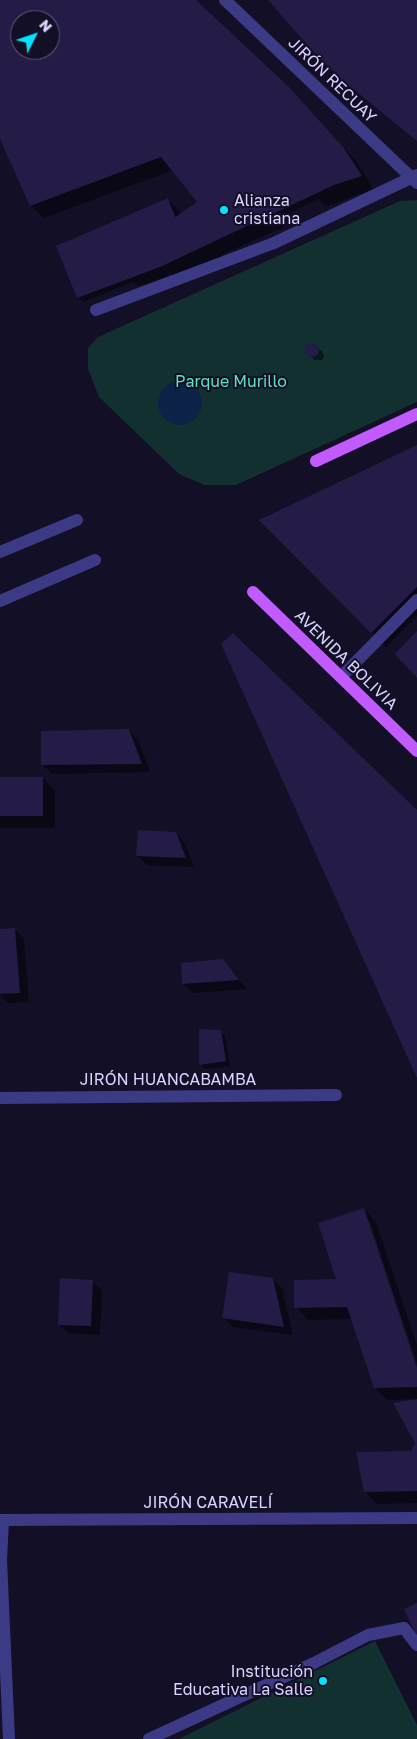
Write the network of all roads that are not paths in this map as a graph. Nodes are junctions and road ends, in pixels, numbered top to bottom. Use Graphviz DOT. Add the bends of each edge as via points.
graph roads {
  1 [pos="225,0"];
  2 [pos="415,178"];
  3 [pos="96,310"];
  4 [pos="417,414"];
  5 [pos="316,461"];
  6 [pos="77,520"];
  7 [pos="0,552"];
  8 [pos="95,560"];
  9 [pos="253,592"];
  10 [pos="417,600"];
  11 [pos="0,601"];
  12 [pos="341,677"];
  13 [pos="417,751"];
  14 [pos="336,1095"];
  15 [pos="0,1098"];
  16 [pos="417,1518"];
  17 [pos="1,1520"];
  18 [pos="417,1645"];
  19 [pos="9,1739"];
  20 [pos="149,1739"];
  1 -- 2 [label="street, JIRÓN RECUAY"];
  2 -- 3 [label="street" via="274,243"];
  4 -- 5 [label="main road"];
  6 -- 7 [label="street"];
  8 -- 11 [label="street"];
  9 -- 12 [label="main road, AVENIDA BOLIVIA"];
  10 -- 12 [label="street"];
  12 -- 13 [label="main road, AVENIDA BOLIVIA"];
  14 -- 15 [label="street, JIRÓN HUANCABAMBA"];
  16 -- 17 [label="street, JIRÓN CARAVELÍ"];
  17 -- 19 [label="street"];
  18 -- 20 [label="street" via="404,1628 368,1635"];
}
